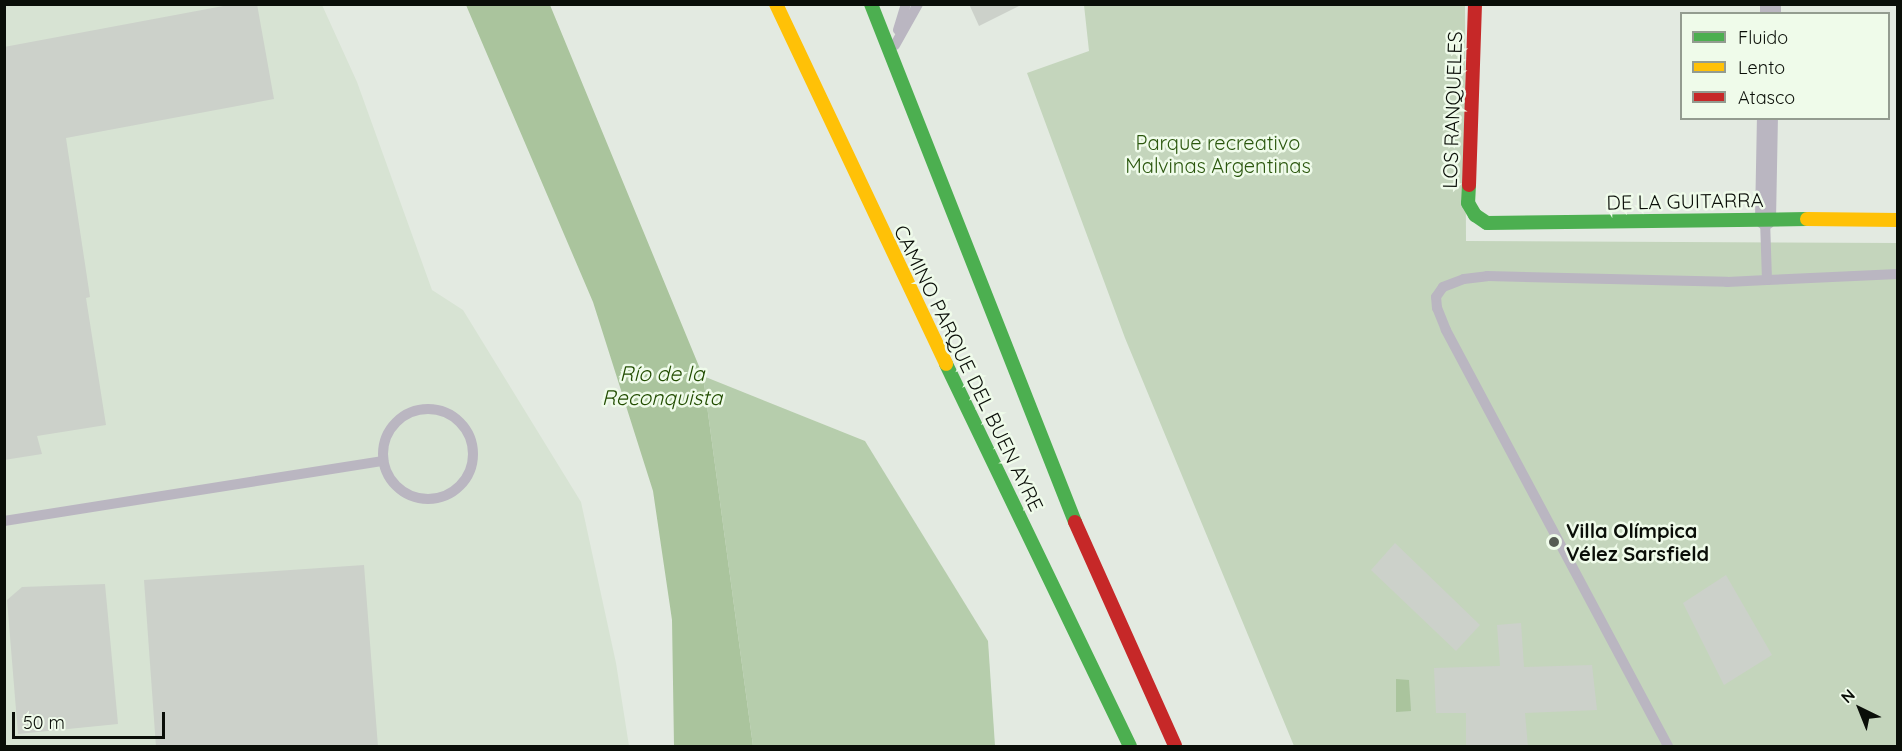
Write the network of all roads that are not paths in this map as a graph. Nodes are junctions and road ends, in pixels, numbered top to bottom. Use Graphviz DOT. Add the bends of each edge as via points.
graph roads {
  1 [pos="776,4"];
  2 [pos="871,4"];
  3 [pos="906,4"];
  4 [pos="918,4"];
  5 [pos="1475,4"];
  6 [pos="890,53"];
  7 [pos="1767,120"];
  8 [pos="1475,215"];
  9 [pos="1765,219"];
  10 [pos="1898,220"];
  11 [pos="1898,274"];
  12 [pos="1767,280"];
  13 [pos="383,461"];
  14 [pos="4,521"];
  15 [pos="1130,747"];
  16 [pos="1175,747"];
  17 [pos="1668,747"];
  1 -- 15 [label="main road, CAMINO PARQUE DEL BUEN AYRE"];
  2 -- 6 [label="main road, CAMINO PARQUE DEL BUEN AYRE"];
  3 -- 6 [label="lane"];
  4 -- 6 [label="lane"];
  5 -- 8 [label="main road, LOS RANQUELES" via="1468,203"];
  6 -- 16 [label="main road, CAMINO PARQUE DEL BUEN AYRE" via="1067,504"];
  7 -- 9 [label="street"];
  8 -- 9 [label="main road, DE LA GUITARRA" via="1487,224"];
  9 -- 10 [label="main road, DE LA GUITARRA"];
  9 -- 12 [label="lane"];
  11 -- 12 [label="lane"];
  12 -- 17 [label="lane" via="1487,276 1443,287 1436,297 1446,330"];
  13 -- 13 [label="lane" via="398,488 426,500 456,490 472,463 472,448 460,423 435,410 421,410 408,414 388,434"];
  13 -- 14 [label="lane"];
}
